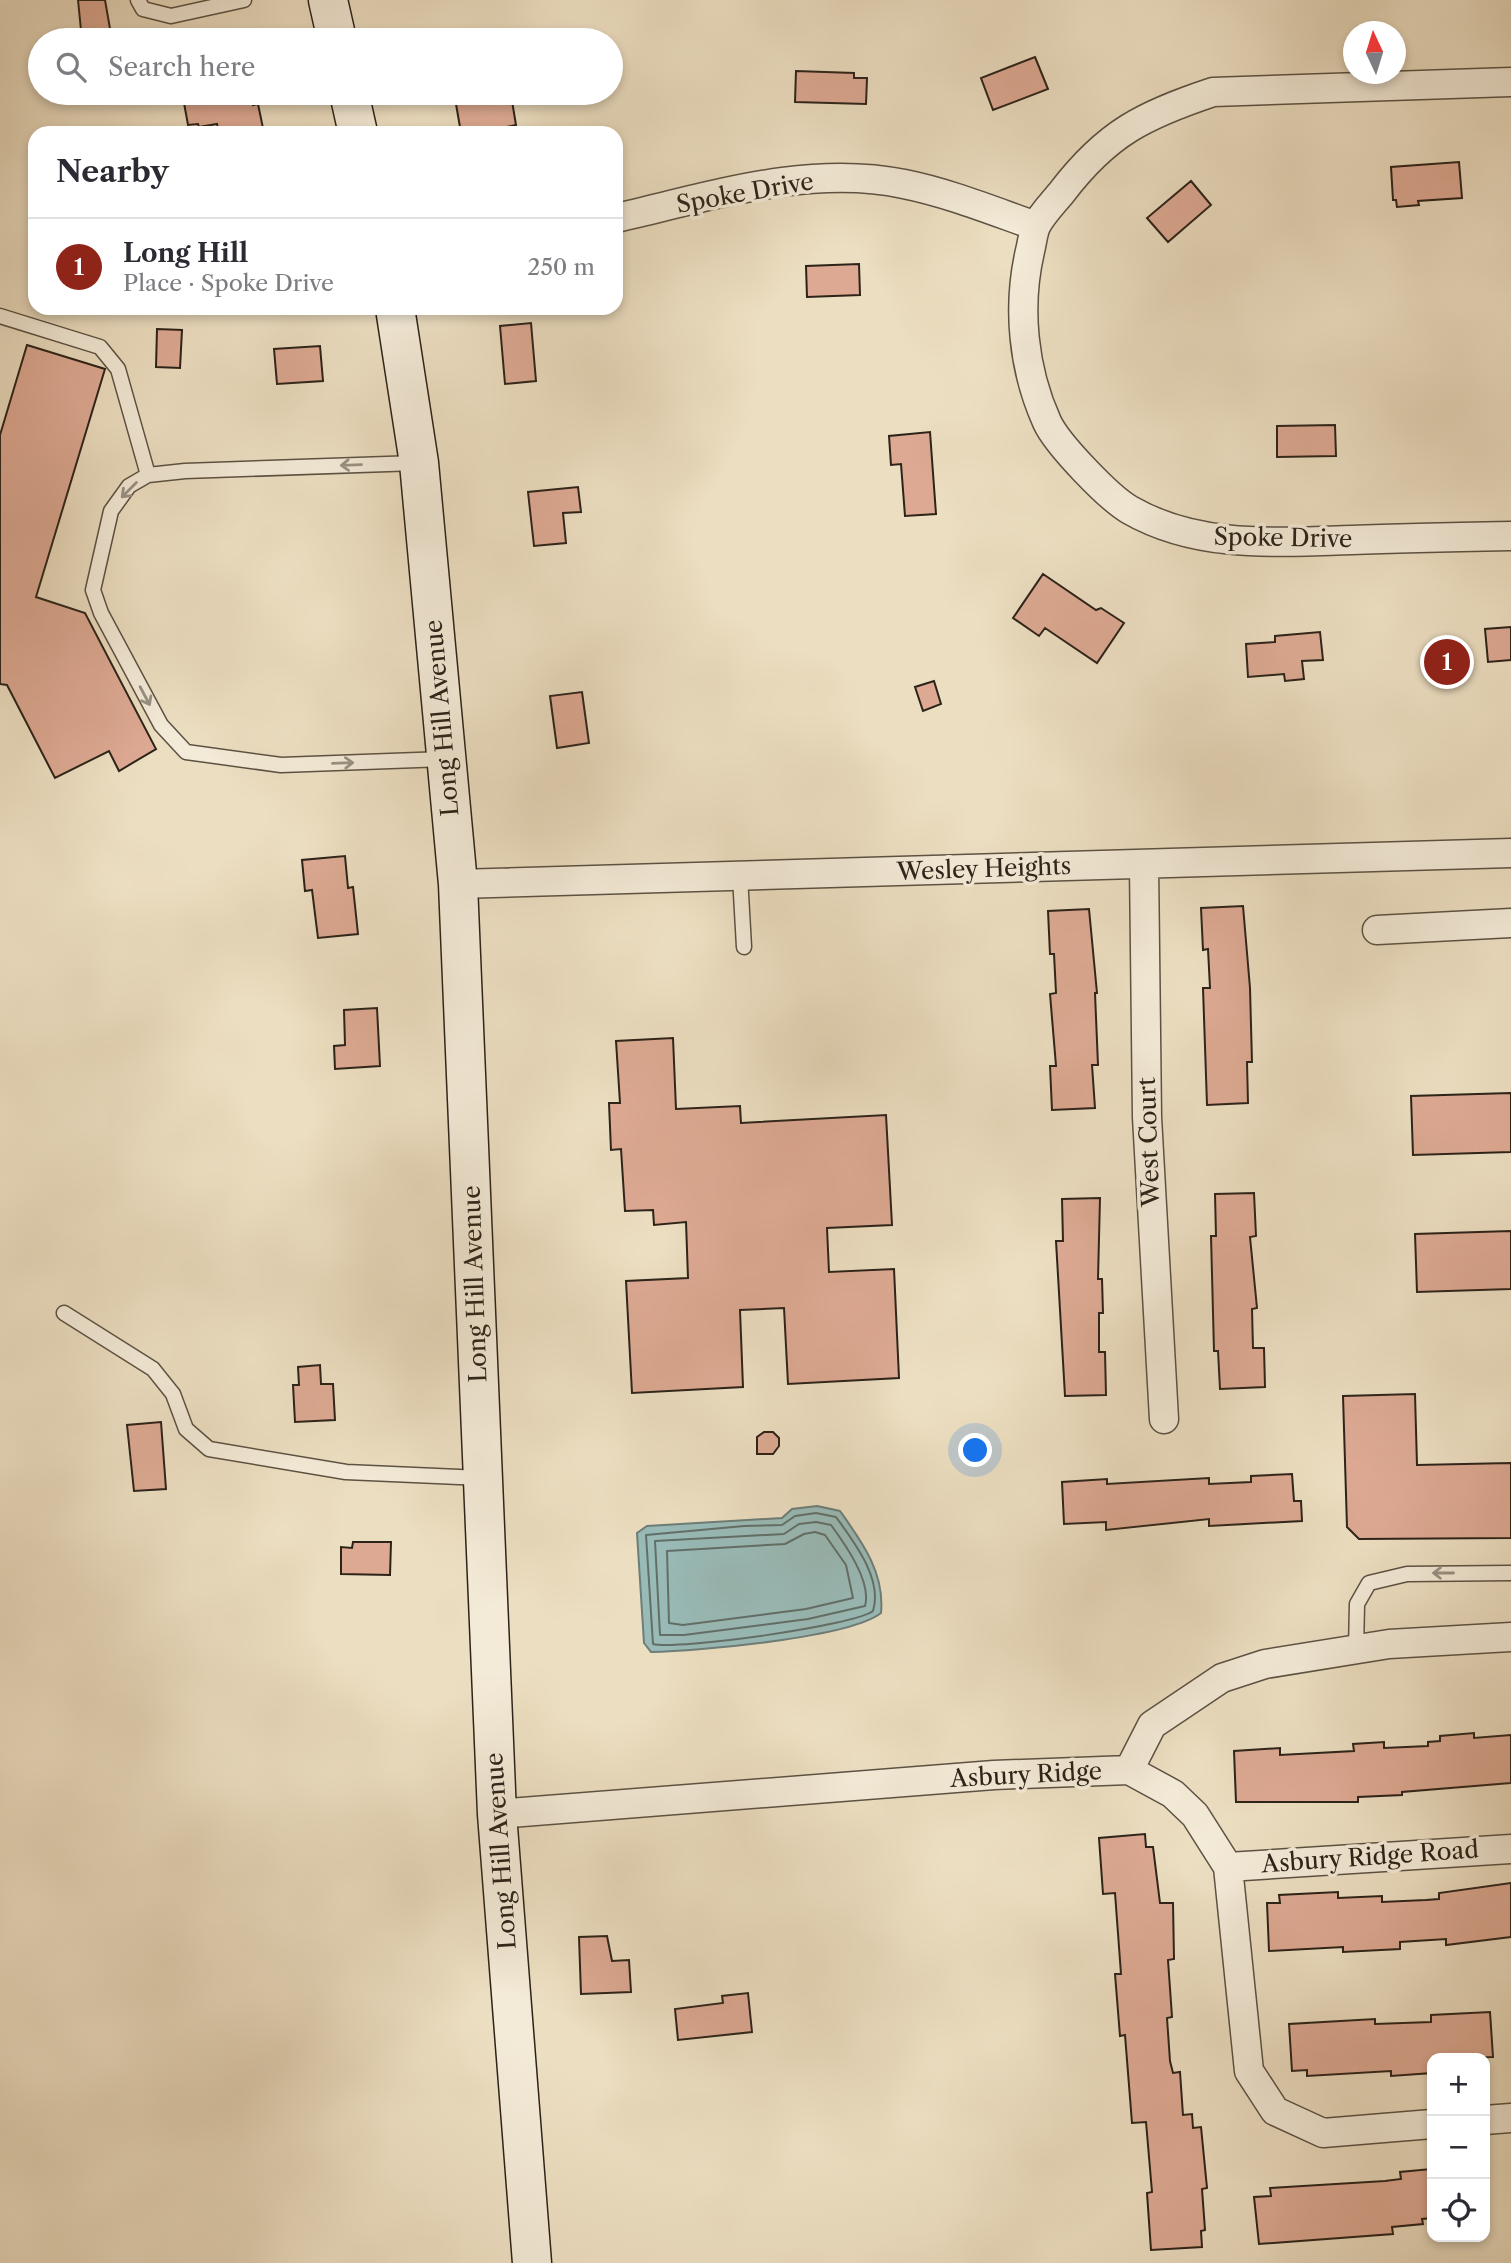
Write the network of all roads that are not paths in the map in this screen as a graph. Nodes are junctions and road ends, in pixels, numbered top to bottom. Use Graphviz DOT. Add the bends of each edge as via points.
graph roads {
  1 [pos="138,0"];
  2 [pos="244,0"];
  3 [pos="328,0"];
  4 [pos="334,28"];
  5 [pos="1511,82"];
  6 [pos="352,105"];
  7 [pos="356,126"];
  8 [pos="623,216"];
  9 [pos="1036,226"];
  10 [pos="395,315"];
  11 [pos="0,316"];
  12 [pos="419,463"];
  13 [pos="148,475"];
  14 [pos="1511,536"];
  15 [pos="446,759"];
  16 [pos="1511,853"];
  17 [pos="1144,865"];
  18 [pos="740,876"];
  19 [pos="458,884"];
  20 [pos="1511,923"];
  21 [pos="1377,930"];
  22 [pos="744,947"];
  23 [pos="64,1312"];
  24 [pos="1164,1419"];
  25 [pos="483,1479"];
  26 [pos="1511,1573"];
  27 [pos="1511,1637"];
  28 [pos="1356,1650"];
  29 [pos="1129,1770"];
  30 [pos="497,1814"];
  31 [pos="1511,1849"];
  32 [pos="1228,1867"];
  33 [pos="1511,2118"];
  34 [pos="1490,2120"];
  35 [pos="1427,2124"];
  36 [pos="532,2263"];
  1 -- 2 [label="lane" via="143,9 171,16"];
  3 -- 4 [label="street"];
  5 -- 9 [label="street, Spoke Drive" via="1213,92 1144,118 1108,140"];
  6 -- 7 [label="street"];
  8 -- 9 [label="street, Spoke Drive" via="810,178 855,179 924,189"];
  9 -- 14 [label="street, Spoke Drive" via="1024,279 1024,333 1032,379 1048,424 1086,471 1129,510 1188,534 1250,542"];
  10 -- 12 [label="street, Long Hill Avenue"];
  11 -- 13 [label="lane" via="100,347 118,369"];
  12 -- 13 [label="lane, one-way"];
  12 -- 15 [label="street, Long Hill Avenue"];
  13 -- 15 [label="lane, one-way" via="129,486 111,511 93,590 161,725 186,752 281,765"];
  15 -- 19 [label="street, Long Hill Avenue"];
  16 -- 17 [label="street, Wesley Heights"];
  17 -- 18 [label="street, Wesley Heights"];
  17 -- 24 [label="street, West Court" via="1147,1117"];
  18 -- 19 [label="street, Wesley Heights"];
  18 -- 22 [label="lane"];
  19 -- 25 [label="street, Long Hill Avenue"];
  20 -- 21 [label="street"];
  23 -- 25 [label="lane" via="153,1370 173,1394 186,1429 209,1449 346,1472"];
  25 -- 30 [label="street, Long Hill Avenue"];
  26 -- 28 [label="lane, one-way" via="1407,1574 1369,1583 1357,1604"];
  27 -- 28 [label="street, Asbury Ridge"];
  28 -- 29 [label="street, Asbury Ridge" via="1265,1664 1222,1678 1152,1725"];
  29 -- 30 [label="street, Asbury Ridge" via="994,1775"];
  29 -- 32 [label="street, Asbury Ridge Road" via="1173,1794 1195,1815"];
  30 -- 36 [label="street, Long Hill Avenue"];
  31 -- 32 [label="street, Asbury Ridge Road"];
  32 -- 35 [label="street, Asbury Ridge Road" via="1249,2071 1275,2111 1324,2133"];
  33 -- 34 [label="street"];
}
